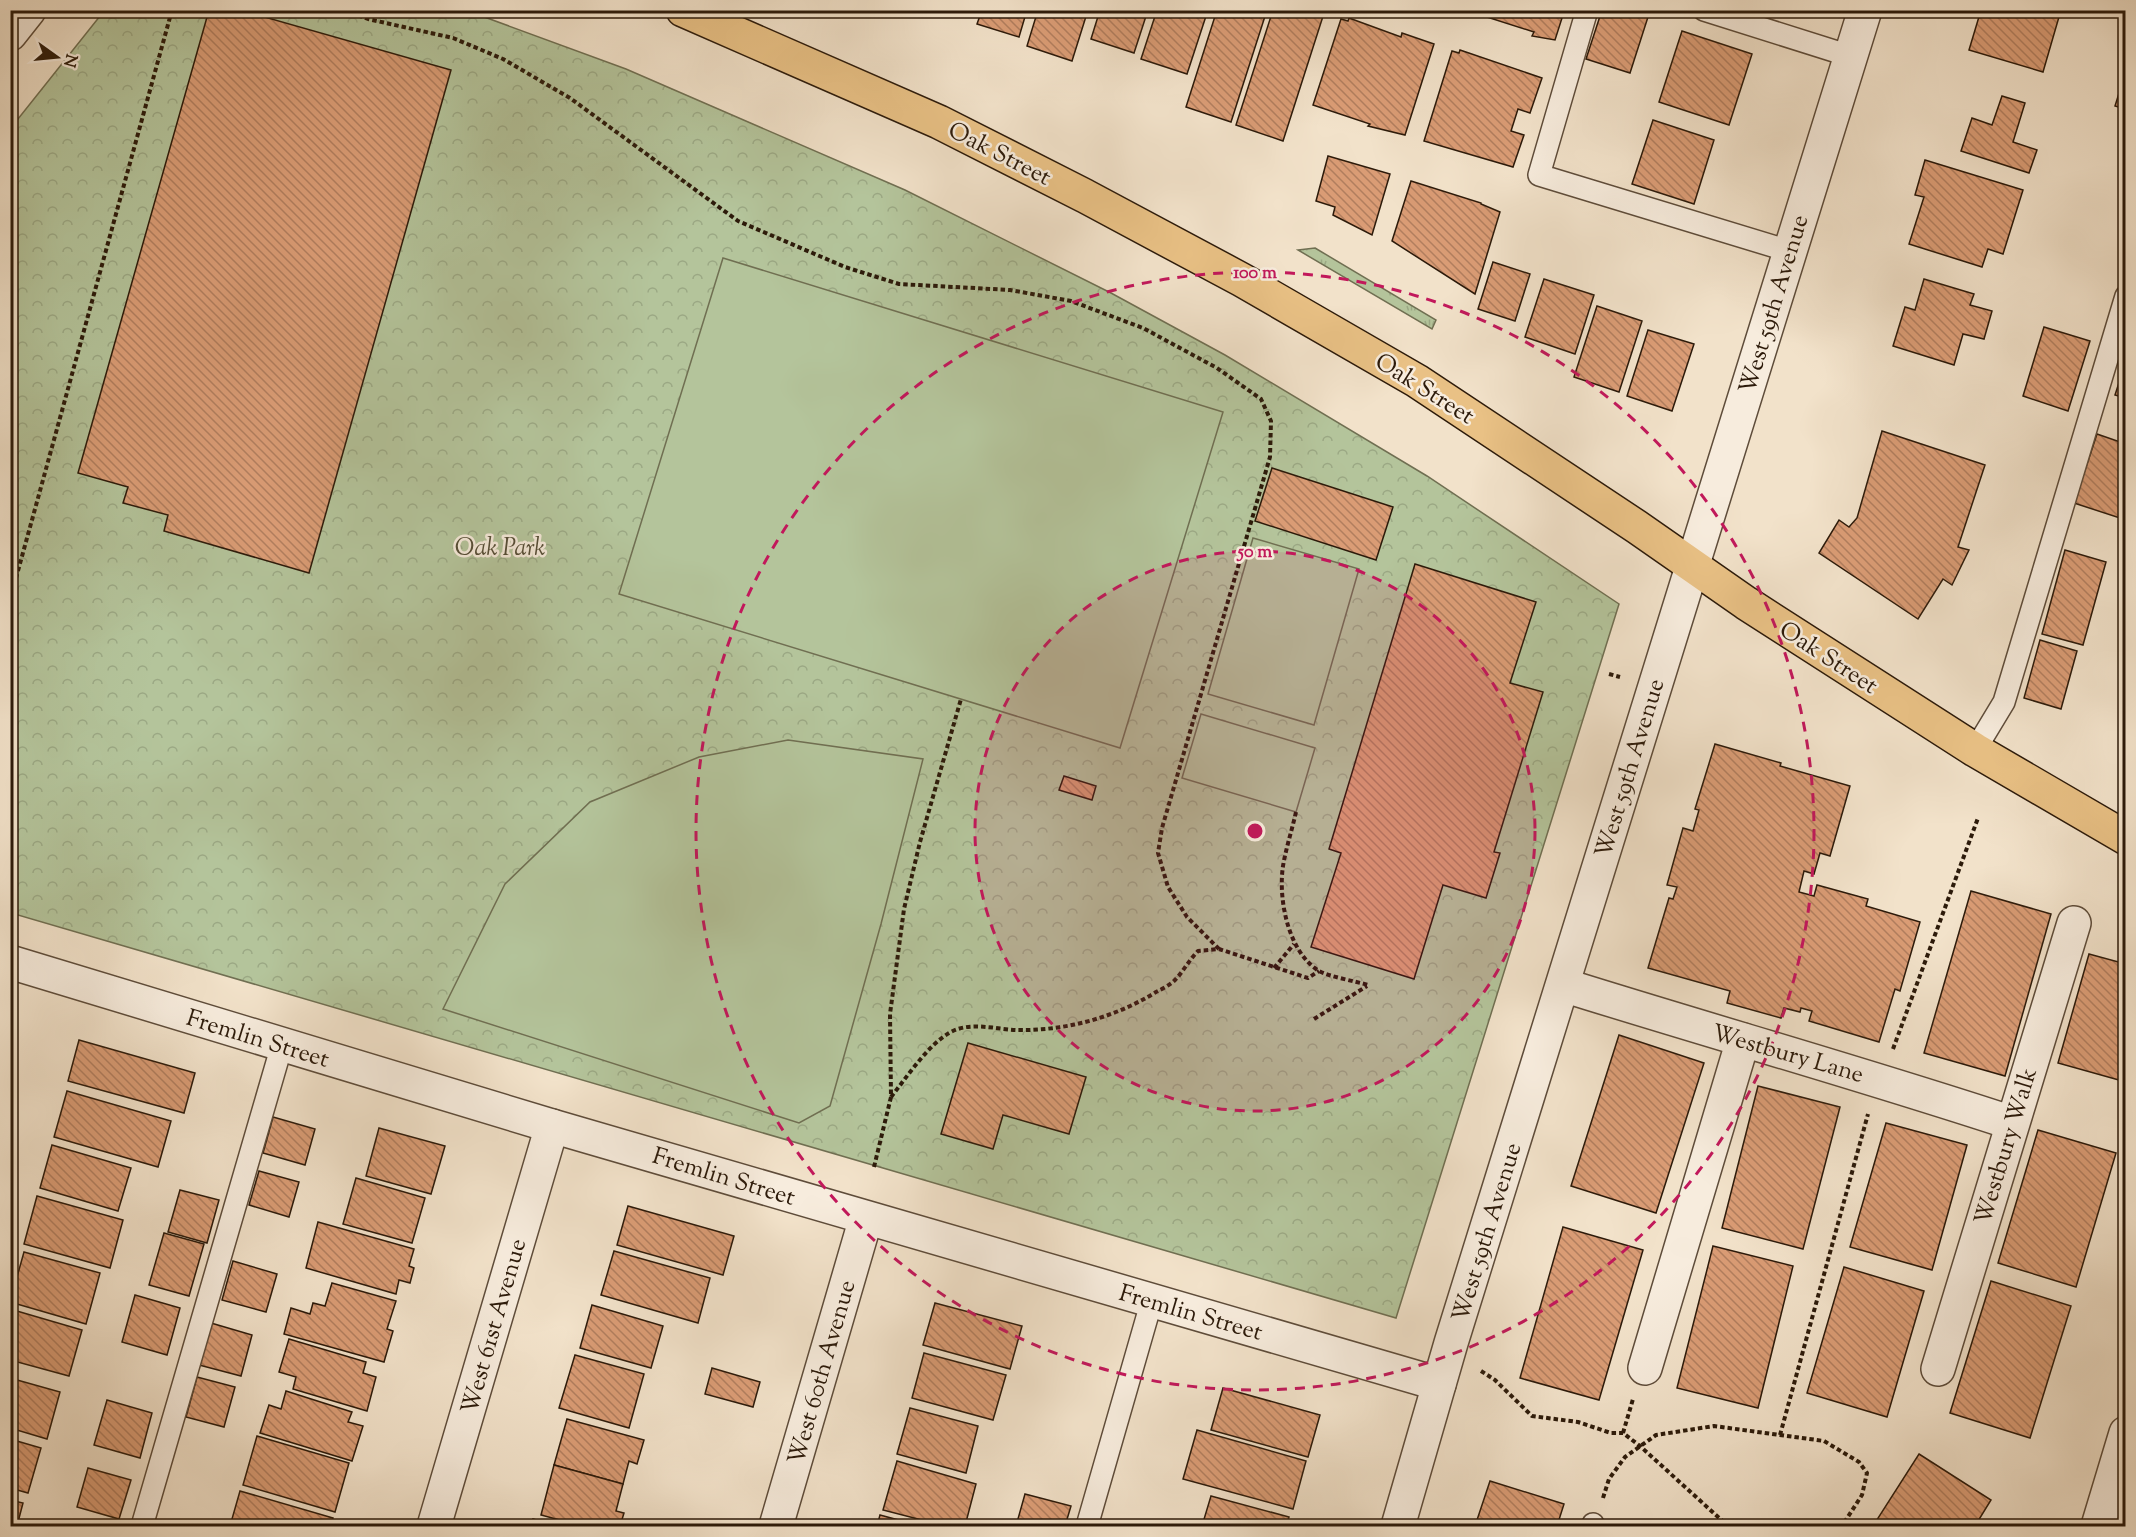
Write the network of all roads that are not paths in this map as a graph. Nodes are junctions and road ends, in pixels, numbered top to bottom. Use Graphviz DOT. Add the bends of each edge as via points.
graph roads {
  1 [pos="29,10"];
  2 [pos="683,10"];
  3 [pos="1587,10"];
  4 [pos="1704,10"];
  5 [pos="1864,10"];
  6 [pos="10,34"];
  7 [pos="1850,56"];
  8 [pos="1789,251"];
  9 [pos="2126,297"];
  10 [pos="1692,566"];
  11 [pos="1975,750"];
  12 [pos="2126,838"];
  13 [pos="2074,923"];
  14 [pos="11,965"];
  15 [pos="1563,984"];
  16 [pos="1743,1040"];
  17 [pos="282,1045"];
  18 [pos="2012,1123"];
  19 [pos="552,1126"];
  20 [pos="866,1218"];
  21 [pos="1152,1300"];
  22 [pos="1646,1368"];
  23 [pos="1938,1369"];
  24 [pos="1439,1384"];
  25 [pos="2126,1433"];
  26 [pos="142,1527"];
  27 [pos="434,1527"];
  28 [pos="777,1527"];
  29 [pos="1087,1527"];
  30 [pos="1398,1527"];
  31 [pos="2098,1527"];
  1 -- 6 [label="street"];
  2 -- 10 [label="main road, Oak Street" via="939,122 1242,280 1417,381"];
  3 -- 8 [label="lane" via="1539,175"];
  4 -- 7 [label="lane"];
  5 -- 7 [label="street, West 59th Avenue"];
  7 -- 8 [label="street, West 59th Avenue"];
  8 -- 10 [label="street, West 59th Avenue"];
  9 -- 11 [label="lane" via="2004,702"];
  10 -- 11 [label="main road, Oak Street"];
  10 -- 15 [label="street, West 59th Avenue"];
  11 -- 12 [label="main road, Oak Street"];
  13 -- 18 [label="street, Westbury Walk"];
  14 -- 17 [label="street, Fremlin Street"];
  15 -- 16 [label="street, Westbury Lane"];
  15 -- 24 [label="street, West 59th Avenue"];
  16 -- 18 [label="street, Westbury Lane"];
  16 -- 22 [label="street"];
  17 -- 19 [label="street, Fremlin Street"];
  17 -- 26 [label="lane"];
  18 -- 23 [label="street, Westbury Walk"];
  19 -- 20 [label="street, Fremlin Street"];
  19 -- 27 [label="street, West 61st Avenue"];
  20 -- 21 [label="street, Fremlin Street"];
  20 -- 28 [label="street, West 60th Avenue"];
  21 -- 24 [label="street, Fremlin Street"];
  21 -- 29 [label="lane"];
  24 -- 30 [label="street, West 59th Avenue"];
  25 -- 31 [label="street"];
}
